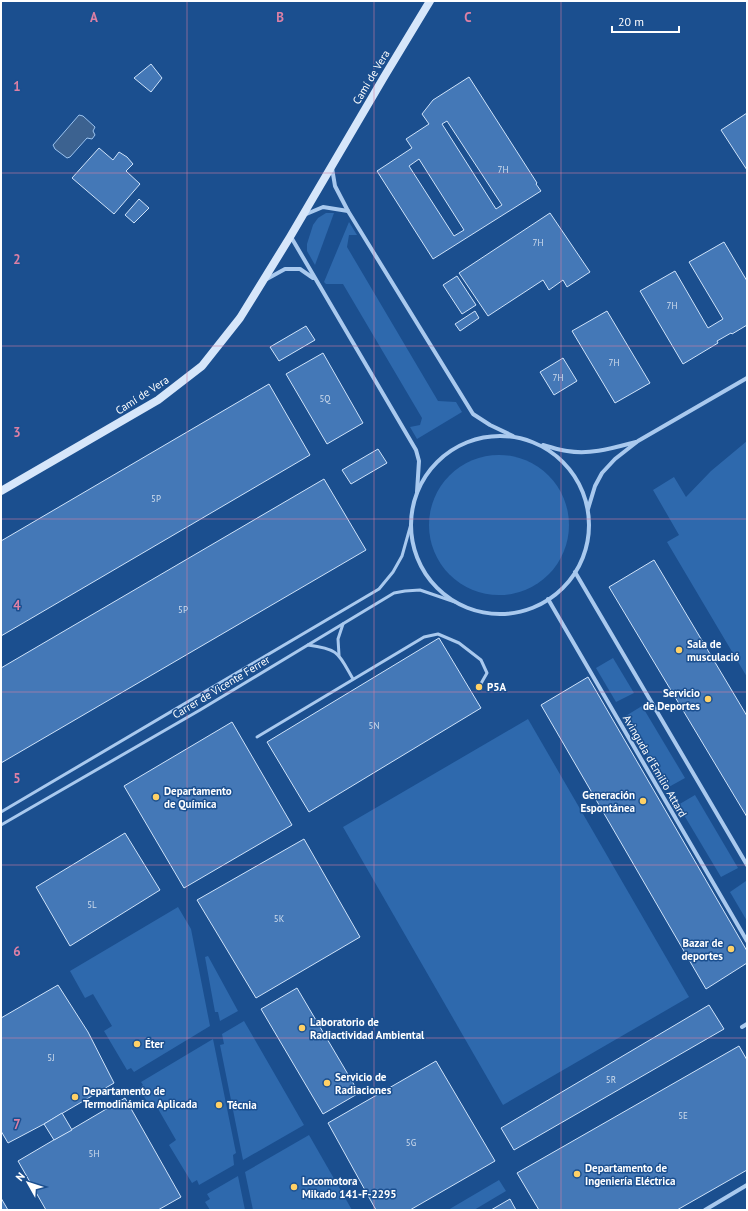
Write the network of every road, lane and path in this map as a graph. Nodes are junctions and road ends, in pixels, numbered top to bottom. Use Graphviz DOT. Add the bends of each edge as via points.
graph roads {
  1 [pos="430,1"];
  2 [pos="332,166"];
  3 [pos="348,211"];
  4 [pos="302,216"];
  5 [pos="290,237"];
  6 [pos="315,279"];
  7 [pos="263,281"];
  8 [pos="747,378"];
  9 [pos="515,437"];
  10 [pos="638,441"];
  11 [pos="539,444"];
  12 [pos="1,491"];
  13 [pos="416,495"];
  14 [pos="588,509"];
  15 [pos="411,524"];
  16 [pos="575,572"];
  17 [pos="548,599"];
  18 [pos="455,602"];
  19 [pos="343,624"];
  20 [pos="308,645"];
  21 [pos="340,655"];
  22 [pos="353,679"];
  23 [pos="479,687"];
  24 [pos="257,737"];
  25 [pos="1,812"];
  26 [pos="1,826"];
  27 [pos="747,865"];
  28 [pos="747,942"];
  29 [pos="747,1024"];
  30 [pos="742,1027"];
  31 [pos="747,1185"];
  32 [pos="705,1210"];
  1 -- 2 [label="street, Camí de Vera"];
  2 -- 3 [label="street" via="335,186"];
  2 -- 4 [label="street, Camí de Vera"];
  3 -- 4 [label="street" via="323,207"];
  3 -- 9 [label="street" via="473,414"];
  4 -- 5 [label="street, Camí de Vera"];
  5 -- 6 [label="street, Camí de Vera"];
  5 -- 7 [label="street, Camí de Vera"];
  6 -- 7 [label="street, Camí de Vera" via="300,269 285,269"];
  6 -- 13 [label="street, Camí de Vera" via="416,450 419,461"];
  7 -- 12 [label="street, Camí de Vera" via="240,318 202,366 158,400"];
  8 -- 10 [label="street"];
  9 -- 11 [label="street"];
  9 -- 13 [label="street" via="490,436 466,442 445,455 428,473"];
  10 -- 11 [label="street" via="591,453 567,451"];
  10 -- 14 [label="street" via="602,473"];
  11 -- 14 [label="street" via="562,461 579,483"];
  13 -- 15 [label="street"];
  14 -- 16 [label="street" via="589,531 585,553"];
  15 -- 18 [label="street" via="414,547 422,568 436,587"];
  15 -- 25 [label="lane, Carrer de Vicente Ferrer" via="402,556 379,589"];
  16 -- 17 [label="street" via="563,587"];
  16 -- 27 [label="street"];
  17 -- 18 [label="street" via="526,610 502,614 478,611"];
  17 -- 28 [label="street, Avinguda d'Emilio Attard"];
  18 -- 19 [label="lane, Carrer de Vicente Ferrer" via="420,590 405,591 394,594"];
  19 -- 20 [label="lane, Carrer de Vicente Ferrer"];
  19 -- 21 [label="lane" via="338,639"];
  20 -- 21 [label="lane" via="327,647"];
  20 -- 26 [label="lane, Carrer de Vicente Ferrer"];
  21 -- 22 [label="lane"];
  22 -- 23 [label="lane" via="424,637 438,634 458,643 481,660 487,673"];
  22 -- 24 [label="lane"];
  29 -- 30 [label="street"];
  31 -- 32 [label="street"];
}
